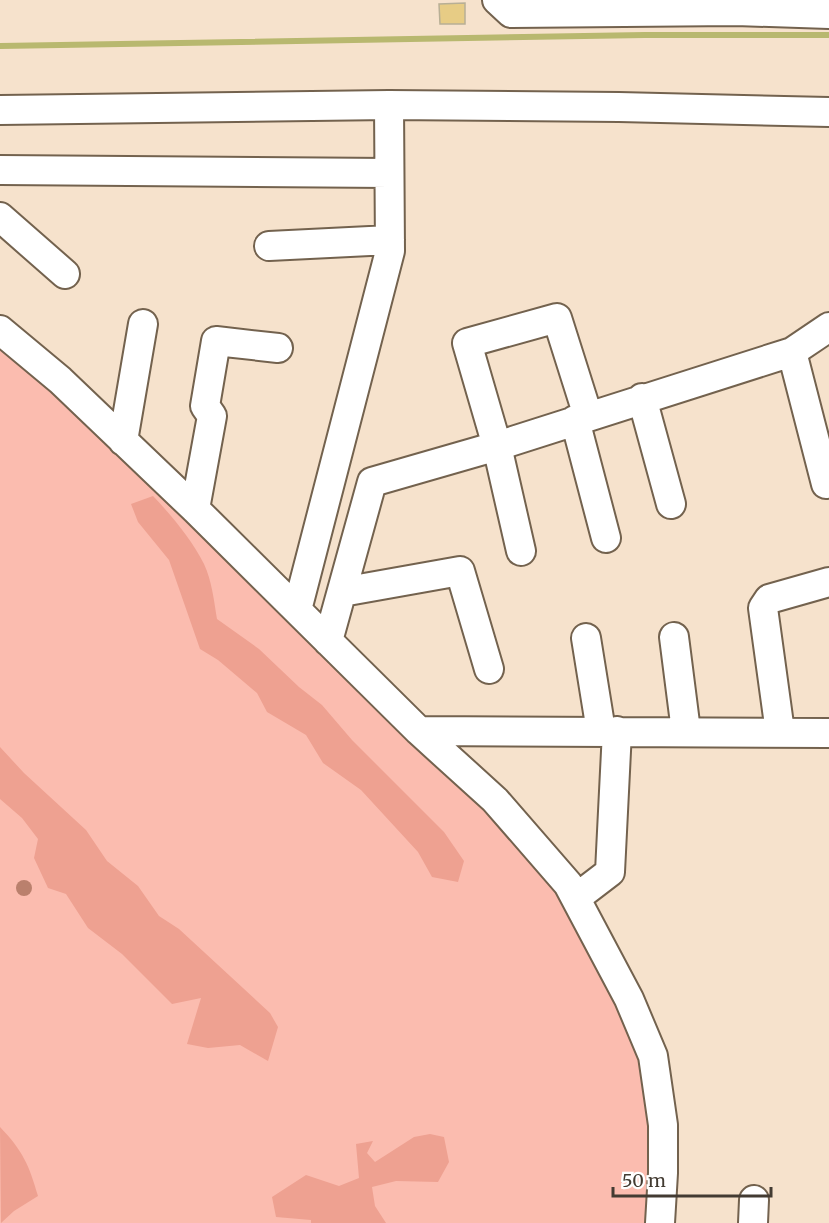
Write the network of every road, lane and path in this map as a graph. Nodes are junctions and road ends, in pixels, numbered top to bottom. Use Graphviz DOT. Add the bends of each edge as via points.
graph roads {
  1 [pos="497,0"];
  2 [pos="740,5"];
  3 [pos="619,6"];
  4 [pos="829,14"];
  5 [pos="389,105"];
  6 [pos="0,110"];
  7 [pos="829,112"];
  8 [pos="0,170"];
  9 [pos="390,172"];
  10 [pos="0,217"];
  11 [pos="390,240"];
  12 [pos="269,246"];
  13 [pos="65,274"];
  14 [pos="143,324"];
  15 [pos="829,327"];
  16 [pos="0,330"];
  17 [pos="278,348"];
  18 [pos="792,352"];
  19 [pos="642,398"];
  20 [pos="581,418"];
  21 [pos="123,441"];
  22 [pos="497,446"];
  23 [pos="829,483"];
  24 [pos="671,504"];
  25 [pos="195,509"];
  26 [pos="606,538"];
  27 [pos="521,551"];
  28 [pos="829,582"];
  29 [pos="342,592"];
  30 [pos="297,610"];
  31 [pos="674,637"];
  32 [pos="586,638"];
  33 [pos="328,641"];
  34 [pos="489,669"];
  35 [pos="419,731"];
  36 [pos="609,731"];
  37 [pos="686,731"];
  38 [pos="780,732"];
  39 [pos="829,733"];
  40 [pos="576,898"];
  41 [pos="660,1223"];
  1 -- 3 [label="street" via="511,13"];
  2 -- 3 [label="street"];
  2 -- 4 [label="street"];
  5 -- 6 [label="street"];
  5 -- 7 [label="street"];
  5 -- 9 [label="street"];
  8 -- 9 [label="street"];
  9 -- 11 [label="street"];
  10 -- 13 [label="street"];
  11 -- 12 [label="street"];
  11 -- 30 [label="street"];
  14 -- 21 [label="street"];
  15 -- 18 [label="street"];
  16 -- 21 [label="street" via="60,380"];
  17 -- 25 [label="street" via="216,341 205,406 212,416"];
  18 -- 19 [label="street"];
  18 -- 23 [label="street" via="826,484"];
  19 -- 20 [label="street"];
  19 -- 24 [label="street"];
  20 -- 22 [label="street"];
  20 -- 22 [label="street" via="557,318 467,343"];
  20 -- 26 [label="street"];
  21 -- 25 [label="street"];
  22 -- 27 [label="street"];
  22 -- 29 [label="street" via="372,482"];
  25 -- 30 [label="street"];
  28 -- 38 [label="street" via="769,599 764,608"];
  29 -- 33 [label="street"];
  29 -- 34 [label="street" via="460,571"];
  30 -- 33 [label="street"];
  31 -- 37 [label="street"];
  32 -- 36 [label="street"];
  33 -- 35 [label="street"];
  35 -- 36 [label="street"];
  35 -- 40 [label="street" via="495,800"];
  36 -- 37 [label="street"];
  36 -- 40 [label="street" via="610,872"];
  37 -- 38 [label="street"];
  38 -- 39 [label="street"];
  40 -- 41 [label="street" via="653,1056 663,1125"];
}
